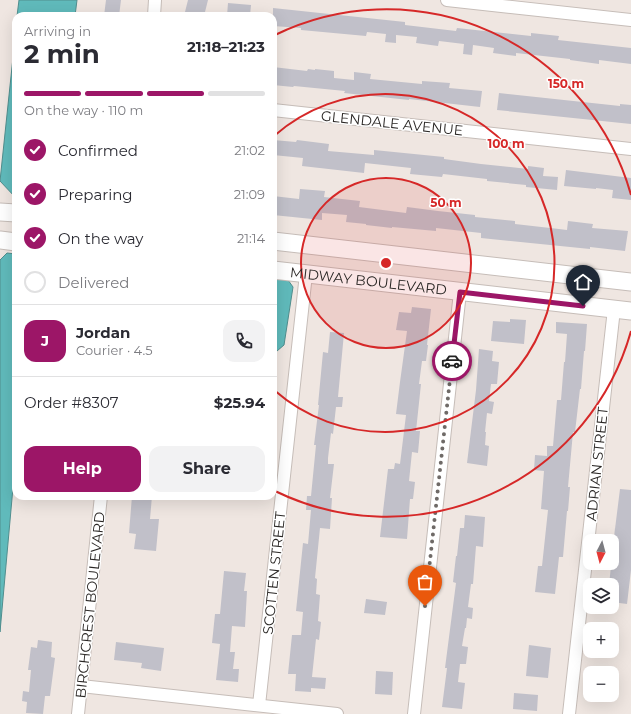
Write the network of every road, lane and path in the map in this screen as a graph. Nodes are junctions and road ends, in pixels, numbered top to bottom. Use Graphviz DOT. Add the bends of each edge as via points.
graph roads {
  1 [pos="156,0"];
  2 [pos="447,0"];
  3 [pos="154,12"];
  4 [pos="631,20"];
  5 [pos="277,110"];
  6 [pos="631,149"];
  7 [pos="0,212"];
  8 [pos="12,213"];
  9 [pos="0,240"];
  10 [pos="277,241"];
  11 [pos="12,242"];
  12 [pos="277,270"];
  13 [pos="306,274"];
  14 [pos="631,282"];
  15 [pos="460,292"];
  16 [pos="614,309"];
  17 [pos="631,311"];
  18 [pos="101,500"];
  19 [pos="81,686"];
  20 [pos="259,705"];
  21 [pos="78,714"];
  22 [pos="337,714"];
  23 [pos="414,714"];
  24 [pos="569,714"];
  1 -- 3 [label="street"];
  2 -- 4 [label="street"];
  5 -- 6 [label="street, GLENDALE AVENUE"];
  7 -- 8 [label="street"];
  9 -- 11 [label="street"];
  10 -- 14 [label="street, MIDWAY BOULEVARD"];
  12 -- 13 [label="street, MIDWAY BOULEVARD"];
  13 -- 15 [label="street, MIDWAY BOULEVARD"];
  13 -- 20 [label="street, SCOTTEN STREET"];
  15 -- 16 [label="street, MIDWAY BOULEVARD"];
  15 -- 23 [label="street"];
  16 -- 17 [label="street, MIDWAY BOULEVARD"];
  16 -- 24 [label="street, ADRIAN STREET"];
  18 -- 19 [label="street, BIRCHCREST BOULEVARD"];
  19 -- 20 [label="street"];
  19 -- 21 [label="street, BIRCHCREST BOULEVARD"];
  20 -- 22 [label="street"];
}
